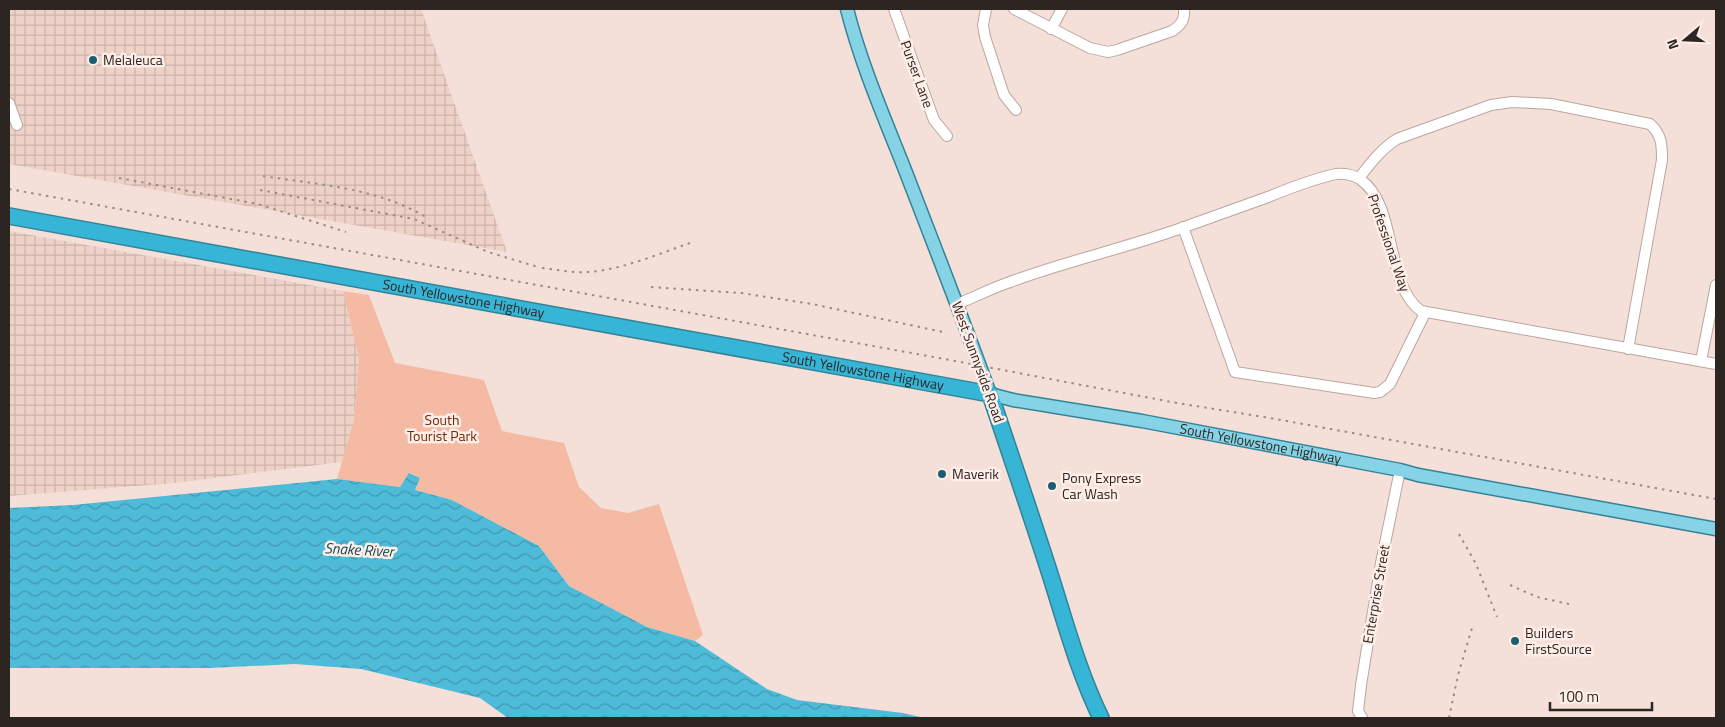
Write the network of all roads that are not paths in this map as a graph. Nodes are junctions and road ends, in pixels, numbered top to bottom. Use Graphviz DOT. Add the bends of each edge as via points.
graph roads {
  1 [pos="847,9"];
  2 [pos="894,9"];
  3 [pos="986,9"];
  4 [pos="1014,9"];
  5 [pos="1062,9"];
  6 [pos="1184,9"];
  7 [pos="1051,29"];
  8 [pos="9,103"];
  9 [pos="1016,110"];
  10 [pos="17,125"];
  11 [pos="947,136"];
  12 [pos="1359,178"];
  13 [pos="9,216"];
  14 [pos="1183,228"];
  15 [pos="1716,285"];
  16 [pos="957,304"];
  17 [pos="1426,313"];
  18 [pos="1628,349"];
  19 [pos="1701,361"];
  20 [pos="1716,364"];
  21 [pos="990,394"];
  22 [pos="1400,470"];
  23 [pos="1716,529"];
  24 [pos="1101,718"];
  25 [pos="1362,718"];
  1 -- 16 [label="main road, West Sunnyside Road" via="884,117"];
  2 -- 11 [label="street, Purser Lane" via="934,120"];
  3 -- 9 [label="street" via="985,37 1004,95"];
  4 -- 7 [label="street"];
  5 -- 7 [label="street"];
  6 -- 7 [label="street" via="1180,26 1172,32 1108,52 1090,48"];
  8 -- 10 [label="street"];
  12 -- 14 [label="street, Professional Way" via="1338,174"];
  12 -- 17 [label="street, Professional Way" via="1377,200 1405,291 1415,307"];
  12 -- 18 [label="street" via="1388,144 1397,139 1491,105 1512,102 1551,104 1650,124 1661,139 1662,160"];
  13 -- 21 [label="highway, South Yellowstone Highway"];
  14 -- 16 [label="street, Professional Way" via="1010,282"];
  14 -- 17 [label="street" via="1235,372 1380,392 1390,384"];
  15 -- 19 [label="street"];
  16 -- 21 [label="main road, West Sunnyside Road"];
  17 -- 18 [label="street"];
  18 -- 19 [label="street"];
  19 -- 20 [label="street"];
  21 -- 22 [label="main road, South Yellowstone Highway"];
  21 -- 24 [label="highway, West Sunnyside Road" via="1078,662"];
  22 -- 23 [label="main road, South Yellowstone Highway"];
  22 -- 25 [label="street, Enterprise Street" via="1361,685 1358,711"];
}
